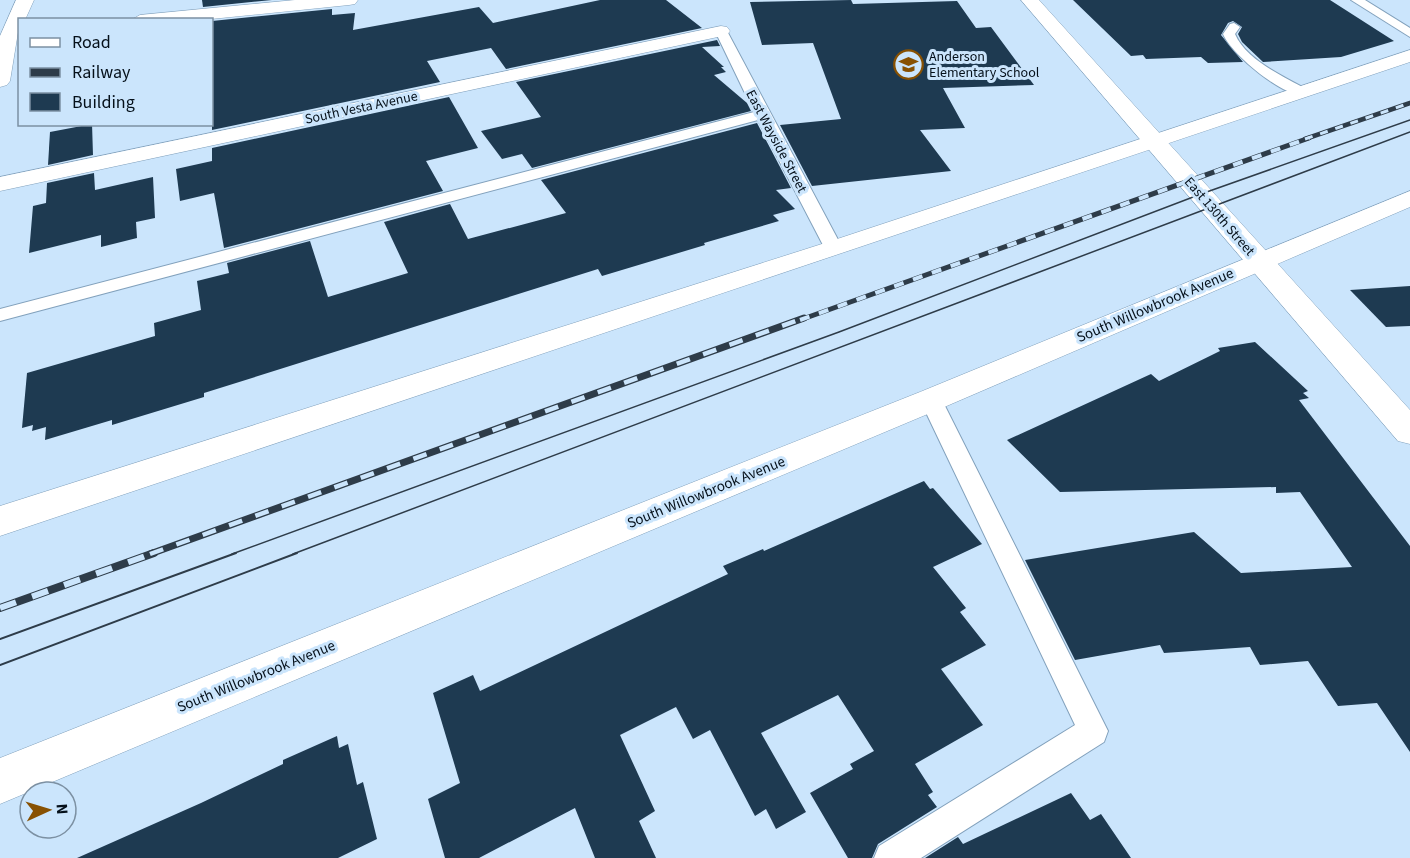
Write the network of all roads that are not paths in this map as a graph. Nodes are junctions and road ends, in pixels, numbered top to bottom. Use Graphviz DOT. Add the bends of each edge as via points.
graph roads {
  1 [pos="25,0"];
  2 [pos="349,0"];
  3 [pos="1030,0"];
  4 [pos="1357,0"];
  5 [pos="279,3"];
  6 [pos="156,18"];
  7 [pos="1234,27"];
  8 [pos="721,31"];
  9 [pos="10,32"];
  10 [pos="1410,33"];
  11 [pos="1410,56"];
  12 [pos="0,81"];
  13 [pos="1300,92"];
  14 [pos="762,114"];
  15 [pos="1155,142"];
  16 [pos="0,184"];
  17 [pos="1410,198"];
  18 [pos="834,249"];
  19 [pos="1259,261"];
  20 [pos="0,315"];
  21 [pos="931,400"];
  22 [pos="1410,432"];
  23 [pos="0,521"];
  24 [pos="0,781"];
  25 [pos="891,858"];
  1 -- 9 [label="street"];
  2 -- 5 [label="street"];
  3 -- 15 [label="street, East 130th Street"];
  4 -- 10 [label="lane"];
  5 -- 6 [label="street"];
  7 -- 13 [label="lane" via="1229,34 1233,44"];
  8 -- 14 [label="lane, East Wayside Street"];
  8 -- 16 [label="street, South Vesta Avenue"];
  9 -- 12 [label="street"];
  11 -- 13 [label="street"];
  13 -- 15 [label="street"];
  14 -- 18 [label="lane, East Wayside Street"];
  14 -- 20 [label="lane"];
  15 -- 18 [label="street"];
  15 -- 19 [label="street, East 130th Street"];
  17 -- 19 [label="street, South Willowbrook Avenue"];
  18 -- 23 [label="street"];
  19 -- 21 [label="street, South Willowbrook Avenue"];
  19 -- 22 [label="street, East 130th Street"];
  21 -- 24 [label="street, South Willowbrook Avenue"];
  21 -- 25 [label="lane" via="1093,731"];
}
